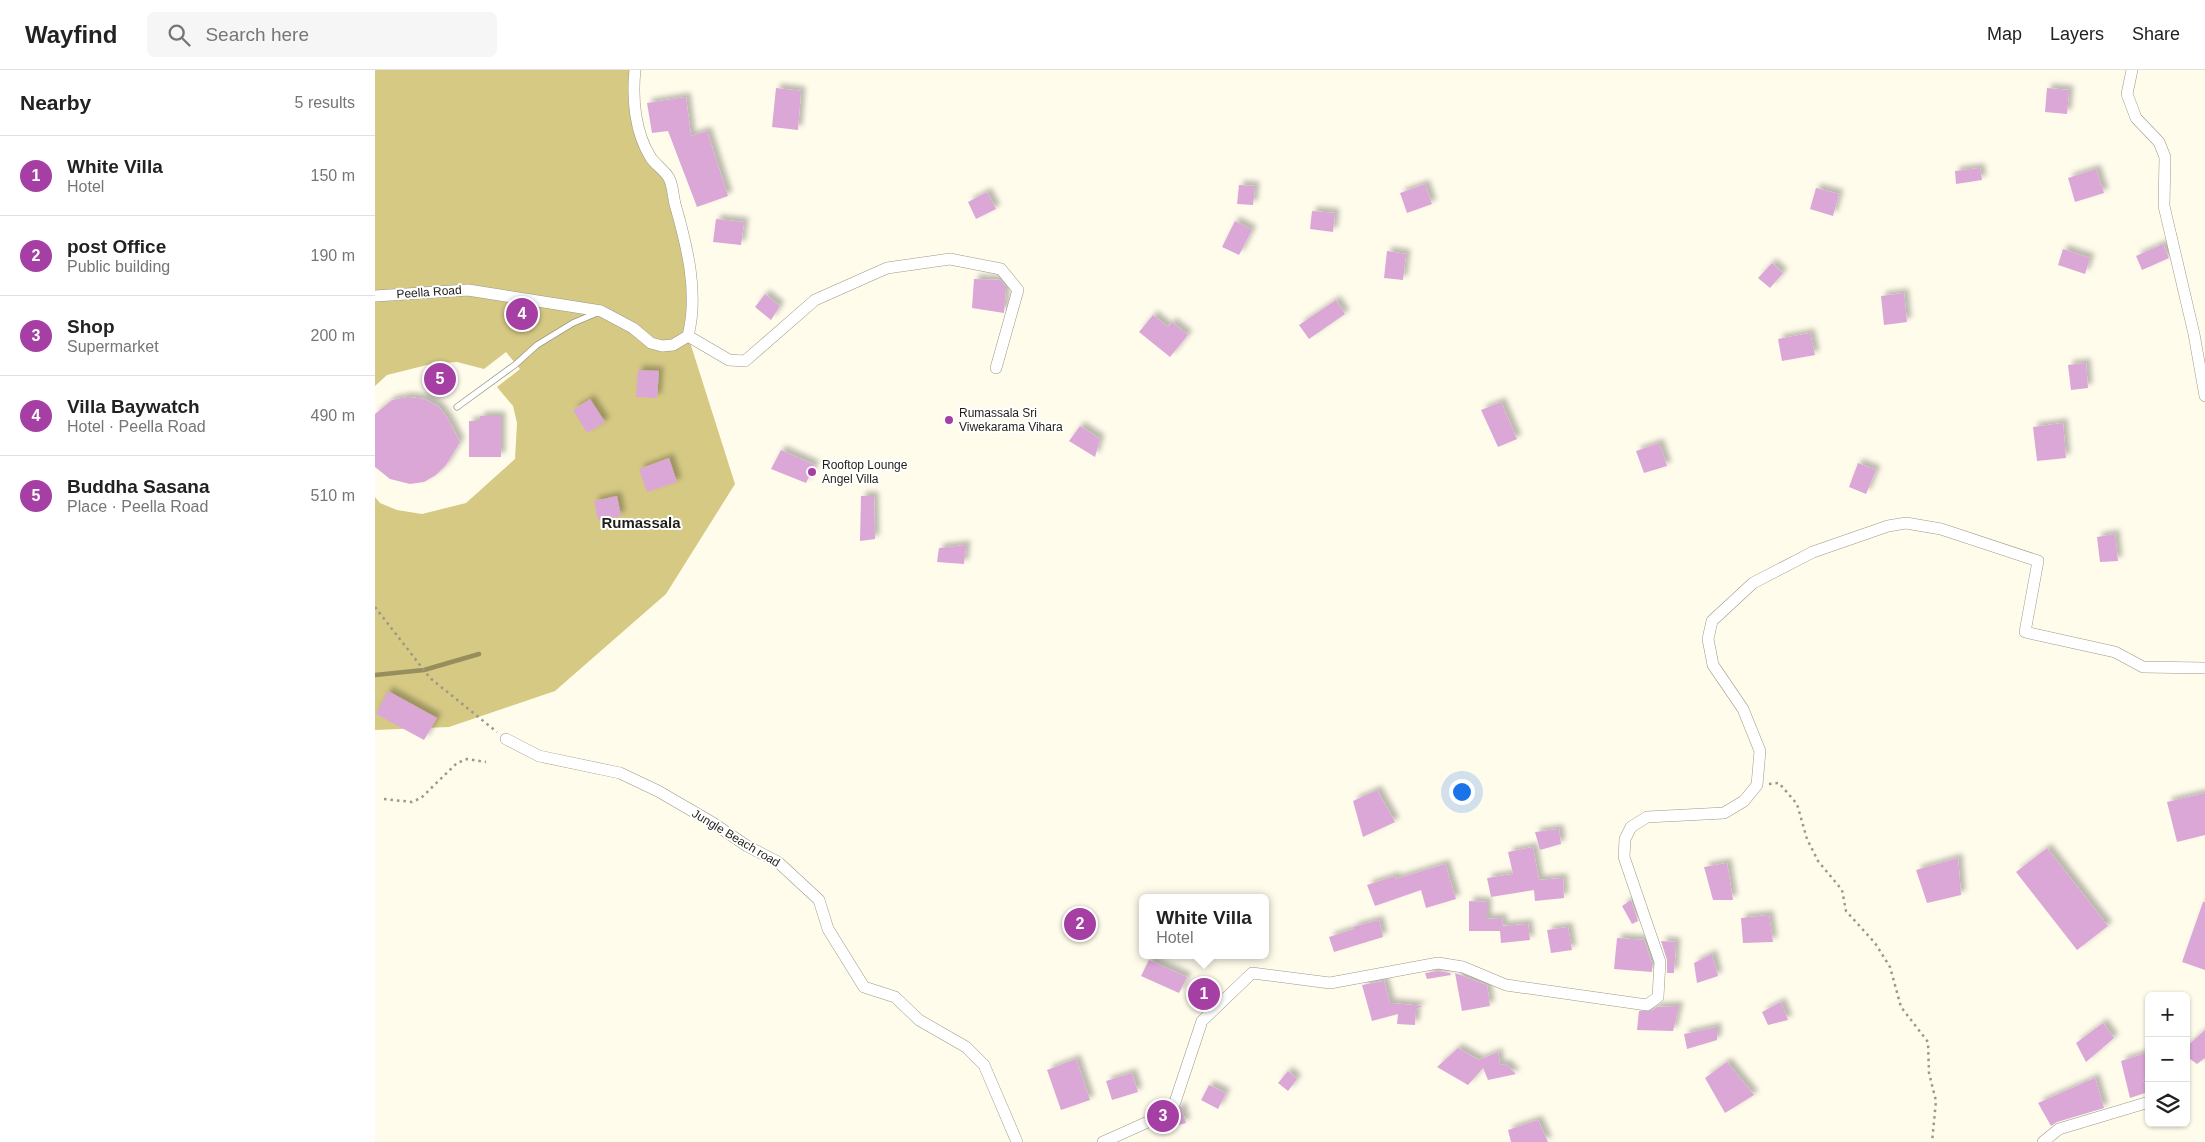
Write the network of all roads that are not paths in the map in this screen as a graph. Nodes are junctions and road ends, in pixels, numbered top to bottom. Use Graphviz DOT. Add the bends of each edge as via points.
graph roads {
  1 [pos="635,70"];
  2 [pos="2132,70"];
  3 [pos="375,296"];
  4 [pos="601,311"];
  5 [pos="688,336"];
  6 [pos="996,368"];
  7 [pos="2205,396"];
  8 [pos="457,407"];
  9 [pos="2205,668"];
  10 [pos="506,739"];
  11 [pos="2145,1103"];
  12 [pos="1017,1142"];
  13 [pos="1103,1142"];
  14 [pos="2043,1142"];
  1 -- 5 [label="street" via="632,91 637,122 651,158 669,178 684,234 692,297"];
  2 -- 7 [label="street" via="2127,94 2136,118 2159,142 2165,157 2164,206"];
  3 -- 4 [label="street, Peella Road" via="468,290"];
  4 -- 5 [label="street, Peella Road" via="633,328 651,343 673,344"];
  4 -- 8 [label="lane" via="573,323 537,345"];
  5 -- 6 [label="street" via="729,360 745,361 815,300 887,268 950,260 1001,269 1018,290"];
  9 -- 13 [label="street" via="2143,667 2115,652 2025,632 2039,562 1941,529 1906,523 1888,526 1813,552 1753,583 1712,621 1708,639 1713,665 1743,709 1760,751 1757,785 1744,801 1724,813 1647,817 1631,827 1625,839 1624,857 1660,962 1659,997 1647,1005 1506,985 1463,966 1438,963 1330,983 1252,973 1202,1020 1175,1102 1150,1121"];
  10 -- 12 [label="street, Jungle Beach road" via="539,756 620,773 658,791 778,862 819,900 828,929 864,987 895,997 919,1020 967,1047 984,1065"];
  11 -- 14 [label="street" via="2059,1129"];
}
